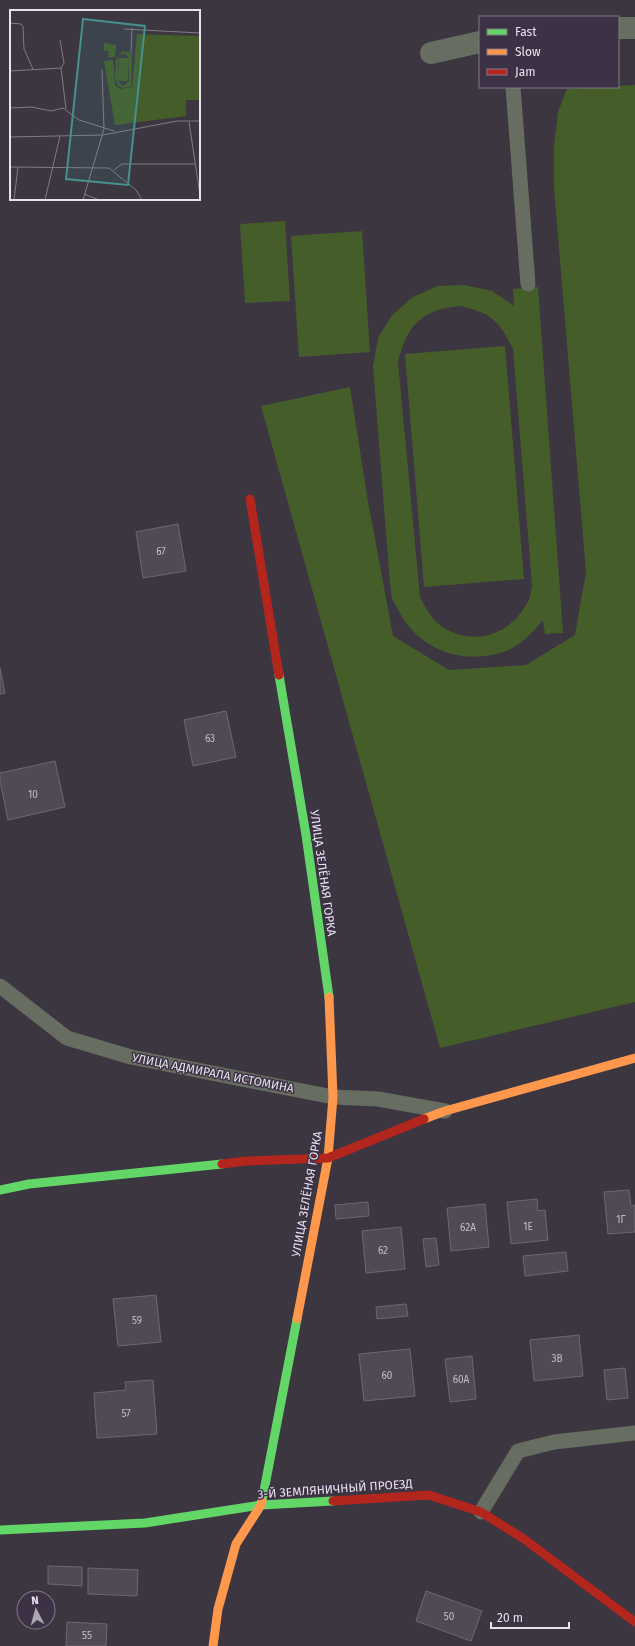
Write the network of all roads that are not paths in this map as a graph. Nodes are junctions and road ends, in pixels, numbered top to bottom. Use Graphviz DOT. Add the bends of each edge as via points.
graph roads {
  1 [pos="619,28"];
  2 [pos="635,28"];
  3 [pos="479,42"];
  4 [pos="431,53"];
  5 [pos="513,88"];
  6 [pos="528,284"];
  7 [pos="250,499"];
  8 [pos="0,986"];
  9 [pos="635,1058"];
  10 [pos="333,1097"];
  11 [pos="445,1111"];
  12 [pos="328,1158"];
  13 [pos="0,1190"];
  14 [pos="635,1433"];
  15 [pos="262,1505"];
  16 [pos="481,1512"];
  17 [pos="0,1530"];
  18 [pos="635,1622"];
  19 [pos="214,1646"];
  1 -- 2 [label="street"];
  3 -- 4 [label="street"];
  5 -- 6 [label="lane"];
  7 -- 10 [label="street, УЛИЦА ЗЕЛЁНАЯ ГОРКА" via="306,835 330,1003"];
  8 -- 10 [label="lane, УЛИЦА АДМИРАЛА ИСТОМИНА" via="67,1038 131,1057"];
  9 -- 11 [label="street"];
  10 -- 11 [label="lane, УЛИЦА АДМИРАЛА ИСТОМИНА" via="378,1099"];
  10 -- 12 [label="street, УЛИЦА ЗЕЛЁНАЯ ГОРКА"];
  11 -- 12 [label="street"];
  12 -- 13 [label="street" via="246,1161 29,1184"];
  12 -- 15 [label="street, УЛИЦА ЗЕЛЁНАЯ ГОРКА"];
  14 -- 16 [label="lane" via="554,1442 518,1451"];
  15 -- 16 [label="street, 3-Й ЗЕМЛЯНИЧНЫЙ ПРОЕЗД" via="429,1495"];
  15 -- 17 [label="street, 3-Й ЗЕМЛЯНИЧНЫЙ ПРОЕЗД" via="145,1523"];
  15 -- 19 [label="street, УЛИЦА ЗЕЛЁНАЯ ГОРКА" via="236,1544 218,1609"];
  16 -- 18 [label="street, 3-Й ЗЕМЛЯНИЧНЫЙ ПРОЕЗД" via="524,1539"];
}
